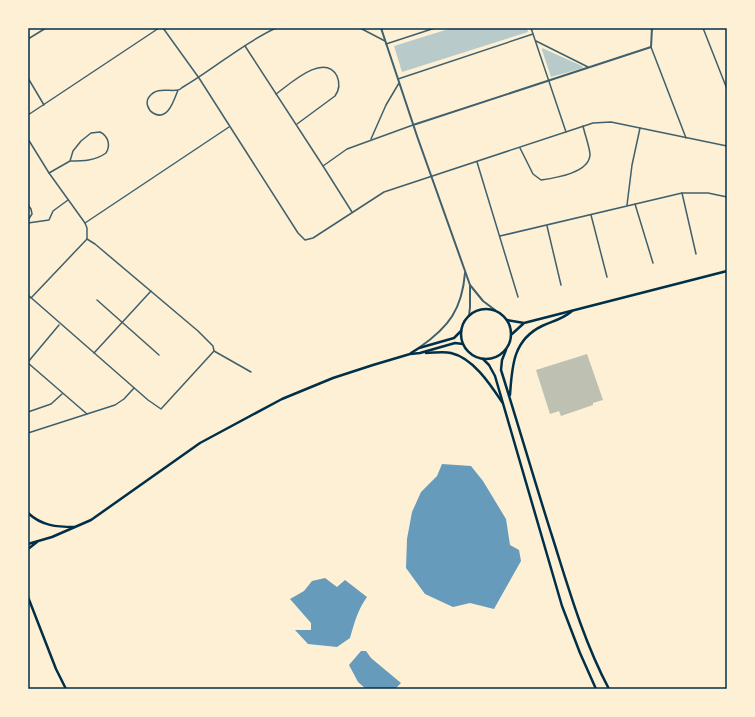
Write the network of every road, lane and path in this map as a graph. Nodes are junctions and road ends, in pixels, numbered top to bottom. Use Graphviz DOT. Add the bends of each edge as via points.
graph roads {
  1 [pos="46,28"];
  2 [pos="159,28"];
  3 [pos="163,28"];
  4 [pos="276,28"];
  5 [pos="360,28"];
  6 [pos="381,28"];
  7 [pos="435,28"];
  8 [pos="531,28"];
  9 [pos="652,28"];
  10 [pos="704,28"];
  11 [pos="533,34"];
  12 [pos="28,39"];
  13 [pos="536,41"];
  14 [pos="386,43"];
  15 [pos="245,46"];
  16 [pos="651,47"];
  17 [pos="588,67"];
  18 [pos="28,78"];
  19 [pos="199,78"];
  20 [pos="398,79"];
  21 [pos="548,80"];
  22 [pos="399,83"];
  23 [pos="727,89"];
  24 [pos="178,90"];
  25 [pos="276,94"];
  26 [pos="44,105"];
  27 [pos="28,116"];
  28 [pos="296,124"];
  29 [pos="413,125"];
  30 [pos="583,126"];
  31 [pos="229,127"];
  32 [pos="640,128"];
  33 [pos="566,132"];
  34 [pos="686,138"];
  35 [pos="28,139"];
  36 [pos="371,139"];
  37 [pos="727,146"];
  38 [pos="520,148"];
  39 [pos="70,161"];
  40 [pos="476,162"];
  41 [pos="323,166"];
  42 [pos="49,173"];
  43 [pos="431,176"];
  44 [pos="682,193"];
  45 [pos="727,197"];
  46 [pos="68,200"];
  47 [pos="635,204"];
  48 [pos="28,205"];
  49 [pos="627,206"];
  50 [pos="352,212"];
  51 [pos="591,215"];
  52 [pos="28,222"];
  53 [pos="84,223"];
  54 [pos="547,226"];
  55 [pos="500,236"];
  56 [pos="87,239"];
  57 [pos="696,254"];
  58 [pos="653,263"];
  59 [pos="465,271"];
  60 [pos="727,272"];
  61 [pos="607,277"];
  62 [pos="470,285"];
  63 [pos="562,285"];
  64 [pos="151,291"];
  65 [pos="28,295"];
  66 [pos="518,297"];
  67 [pos="31,298"];
  68 [pos="97,300"];
  69 [pos="495,310"];
  70 [pos="573,310"];
  71 [pos="469,316"];
  72 [pos="507,320"];
  73 [pos="123,323"];
  74 [pos="524,323"];
  75 [pos="60,324"];
  76 [pos="462,331"];
  77 [pos="512,334"];
  78 [pos="463,344"];
  79 [pos="419,348"];
  80 [pos="506,350"];
  81 [pos="213,352"];
  82 [pos="94,353"];
  83 [pos="420,353"];
  84 [pos="159,354"];
  85 [pos="410,354"];
  86 [pos="483,358"];
  87 [pos="28,362"];
  88 [pos="251,372"];
  89 [pos="134,388"];
  90 [pos="62,394"];
  91 [pos="510,398"];
  92 [pos="504,404"];
  93 [pos="28,412"];
  94 [pos="87,414"];
  95 [pos="28,433"];
  96 [pos="28,513"];
  97 [pos="77,527"];
  98 [pos="39,541"];
  99 [pos="28,544"];
  100 [pos="28,549"];
  101 [pos="28,597"];
  102 [pos="66,689"];
  103 [pos="596,689"];
  104 [pos="609,689"];
  1 -- 12 [label="street"];
  2 -- 26 [label="street"];
  3 -- 19 [label="street"];
  4 -- 15 [label="street"];
  5 -- 14 [label="street"];
  6 -- 14 [label="street"];
  7 -- 14 [label="street"];
  8 -- 11 [label="street"];
  9 -- 16 [label="street"];
  10 -- 23 [label="street"];
  11 -- 13 [label="street"];
  11 -- 20 [label="street"];
  13 -- 17 [label="street"];
  13 -- 21 [label="street"];
  14 -- 20 [label="street"];
  15 -- 19 [label="street"];
  15 -- 25 [label="street"];
  16 -- 17 [label="street"];
  16 -- 34 [label="street"];
  17 -- 21 [label="street"];
  18 -- 26 [label="street"];
  19 -- 24 [label="street"];
  19 -- 31 [label="street"];
  20 -- 22 [label="street"];
  21 -- 29 [label="street"];
  21 -- 33 [label="street"];
  22 -- 29 [label="street"];
  22 -- 36 [label="street"];
  24 -- 24 [label="street" via="167,112 158,115 149,109 147,102 151,95 164,90"];
  25 -- 28 [label="street"];
  25 -- 28 [label="street" via="317,67 328,67 334,71 339,91"];
  26 -- 27 [label="street"];
  28 -- 41 [label="street"];
  29 -- 36 [label="street"];
  29 -- 43 [label="street"];
  30 -- 32 [label="street" via="611,122"];
  30 -- 33 [label="street"];
  30 -- 38 [label="street" via="590,154 588,162 582,168 563,177 541,180 533,174"];
  31 -- 50 [label="street" via="305,240 310,240"];
  31 -- 53 [label="street"];
  32 -- 34 [label="street"];
  32 -- 49 [label="street"];
  33 -- 38 [label="street"];
  34 -- 37 [label="street"];
  35 -- 42 [label="street"];
  36 -- 41 [label="street" via="347,149"];
  38 -- 40 [label="street"];
  39 -- 39 [label="street" via="73,151 91,133 100,132 105,135 109,148 100,158"];
  39 -- 42 [label="street"];
  40 -- 43 [label="street"];
  40 -- 55 [label="street"];
  41 -- 50 [label="street"];
  42 -- 46 [label="street"];
  43 -- 50 [label="street" via="384,192"];
  43 -- 59 [label="street"];
  44 -- 45 [label="street" via="708,193"];
  44 -- 47 [label="street"];
  44 -- 57 [label="street"];
  46 -- 52 [label="street" via="52,212 49,220"];
  46 -- 53 [label="street"];
  47 -- 49 [label="street"];
  47 -- 58 [label="street"];
  48 -- 52 [label="street" via="32,214"];
  49 -- 51 [label="street"];
  51 -- 54 [label="street"];
  51 -- 61 [label="street"];
  53 -- 56 [label="street" via="87,228"];
  54 -- 55 [label="street"];
  54 -- 63 [label="street"];
  55 -- 66 [label="street"];
  56 -- 64 [label="street"];
  56 -- 67 [label="street"];
  59 -- 62 [label="street"];
  59 -- 79 [label="street" via="461,298 450,321"];
  60 -- 70 [label="main road"];
  62 -- 69 [label="street" via="483,301"];
  62 -- 71 [label="street"];
  64 -- 73 [label="street"];
  64 -- 81 [label="street" via="198,331 213,346"];
  65 -- 67 [label="street"];
  67 -- 75 [label="street"];
  68 -- 73 [label="street"];
  69 -- 71 [label="main road" via="481,309"];
  69 -- 72 [label="main road"];
  70 -- 74 [label="main road"];
  70 -- 91 [label="main road" via="565,317 540,327 522,342 514,357"];
  71 -- 76 [label="main road"];
  72 -- 74 [label="main road"];
  72 -- 77 [label="main road"];
  73 -- 82 [label="street"];
  73 -- 84 [label="street"];
  74 -- 77 [label="main road"];
  75 -- 82 [label="street"];
  75 -- 87 [label="street"];
  76 -- 78 [label="main road"];
  76 -- 79 [label="main road" via="454,338"];
  77 -- 80 [label="main road"];
  78 -- 83 [label="main road"];
  78 -- 86 [label="main road" via="471,354"];
  79 -- 85 [label="main road"];
  80 -- 86 [label="main road" via="495,357"];
  80 -- 91 [label="main road" via="501,370"];
  81 -- 88 [label="street"];
  81 -- 89 [label="street" via="162,409"];
  82 -- 89 [label="street"];
  83 -- 85 [label="main road"];
  83 -- 92 [label="main road" via="445,352 457,355 486,378"];
  85 -- 97 [label="main road" via="333,378 282,399 200,443 91,520"];
  86 -- 92 [label="main road" via="495,376"];
  87 -- 90 [label="street"];
  89 -- 94 [label="street" via="115,405"];
  90 -- 93 [label="street" via="51,404"];
  90 -- 94 [label="street"];
  91 -- 104 [label="main road" via="573,603"];
  92 -- 103 [label="main road" via="562,606"];
  94 -- 95 [label="street"];
  96 -- 97 [label="main road" via="46,524"];
  97 -- 98 [label="main road"];
  98 -- 99 [label="main road"];
  98 -- 100 [label="main road"];
  101 -- 102 [label="main road"];
}
